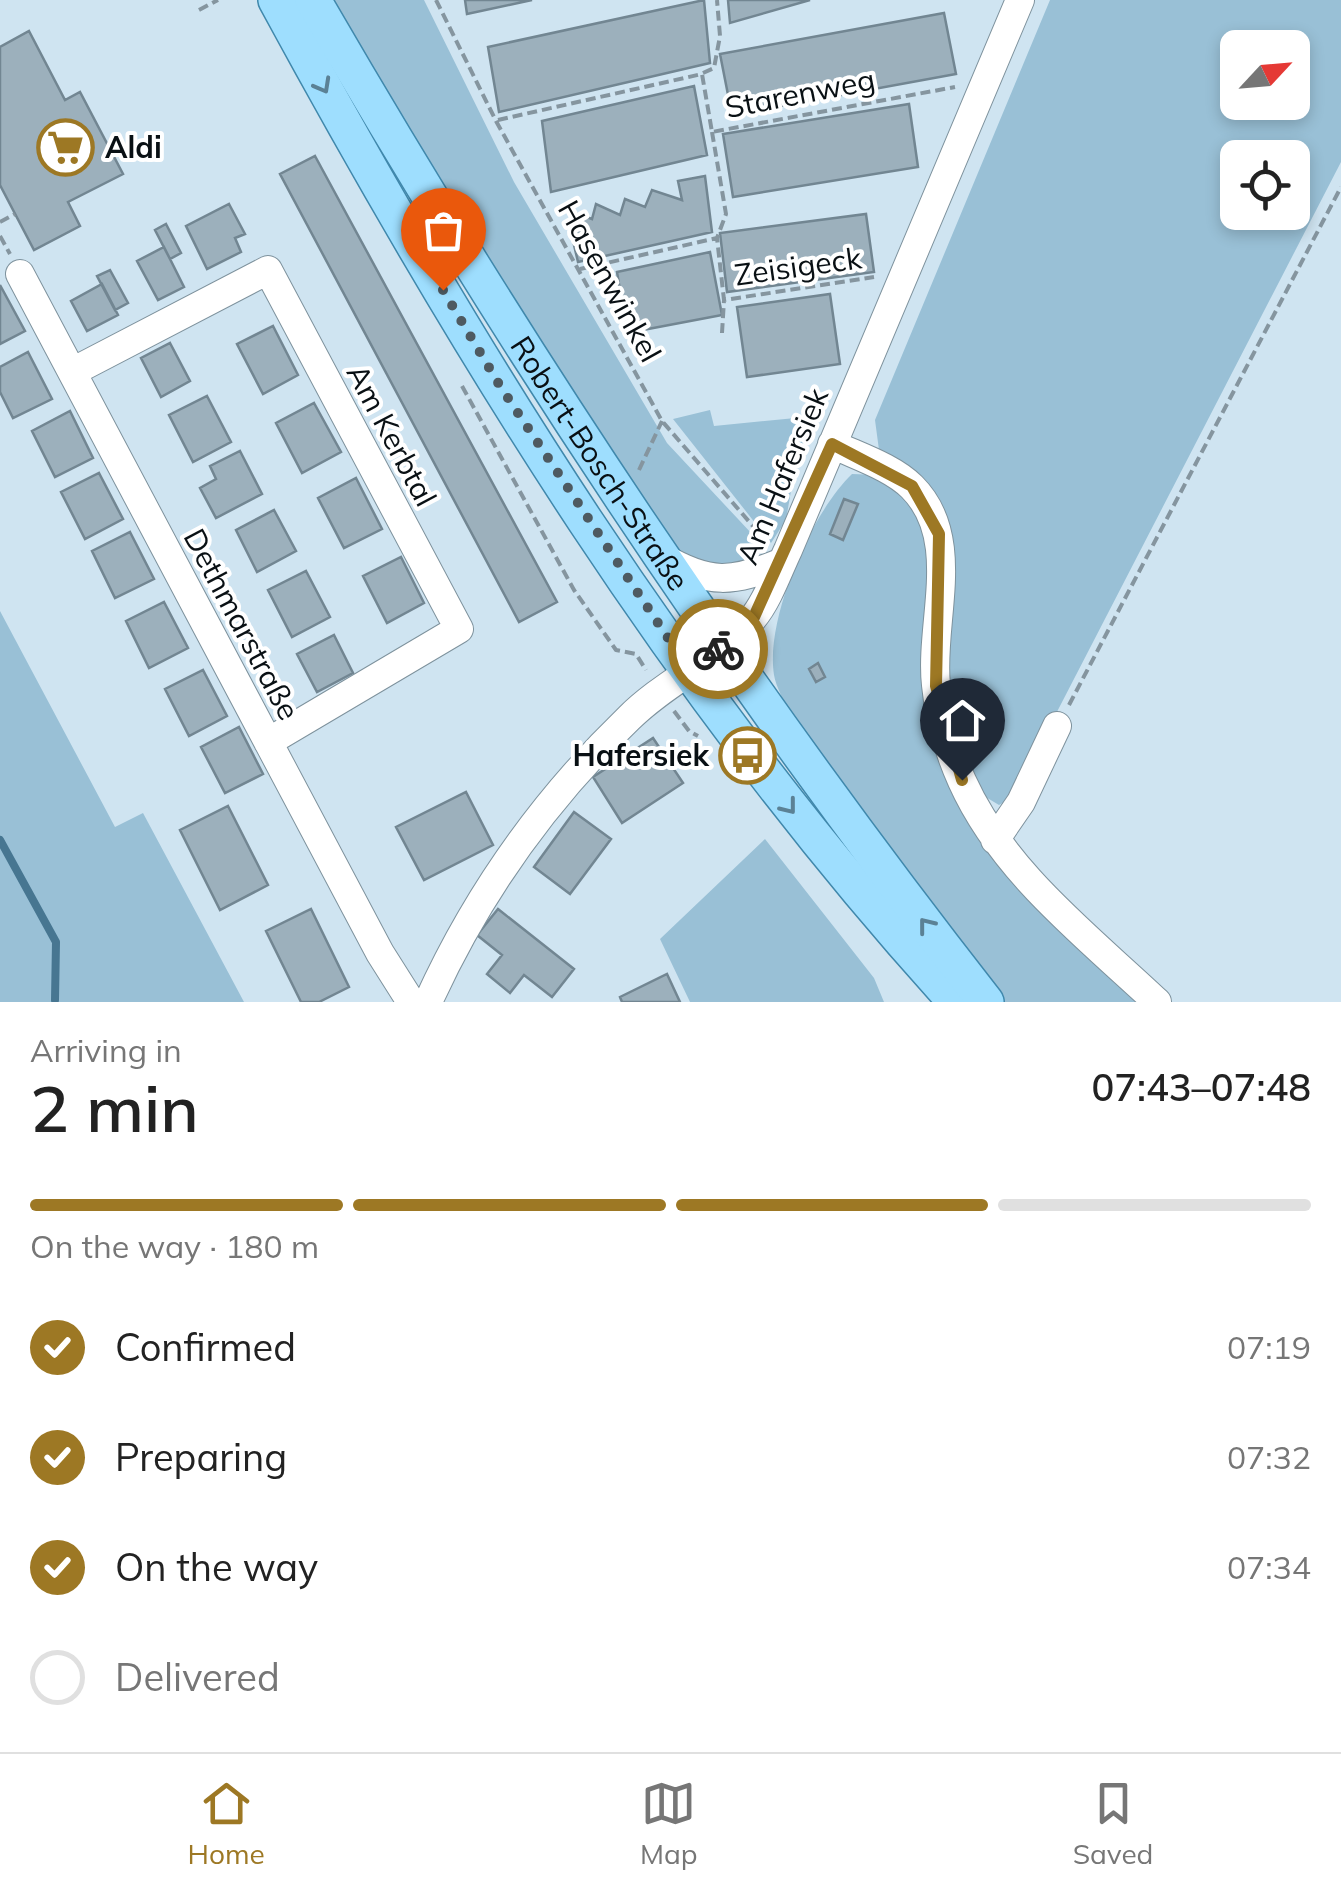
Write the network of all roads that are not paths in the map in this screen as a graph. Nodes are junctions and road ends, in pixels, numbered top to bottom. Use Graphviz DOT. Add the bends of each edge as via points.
graph roads {
  1 [pos="276,0"];
  2 [pos="313,0"];
  3 [pos="1020,0"];
  4 [pos="20,274"];
  5 [pos="72,372"];
  6 [pos="832,444"];
  7 [pos="778,550"];
  8 [pos="654,552"];
  9 [pos="722,646"];
  10 [pos="690,671"];
  11 [pos="1057,726"];
  12 [pos="268,742"];
  13 [pos="995,840"];
  14 [pos="914,956"];
  15 [pos="411,1002"];
  16 [pos="428,1002"];
  17 [pos="929,1002"];
  18 [pos="956,1002"];
  19 [pos="986,1002"];
  20 [pos="1157,1002"];
  1 -- 10 [label="main road, Robert-Bosch-Straße, one-way" via="500,386"];
  2 -- 8 [label="main road, Robert-Bosch-Straße" via="520,346"];
  3 -- 6 [label="street, Am Hafersiek"];
  4 -- 5 [label="street, Dethmarstraße"];
  5 -- 12 [label="street, Dethmarstraße"];
  5 -- 12 [label="street, Am Kerbtal" via="268,270 459,629"];
  6 -- 7 [label="street, Am Hafersiek"];
  6 -- 13 [label="street" via="912,486 939,534 936,686 962,780"];
  7 -- 8 [label="street" via="744,578 709,578"];
  7 -- 9 [label="street, Am Hafersiek" via="754,617"];
  8 -- 9 [label="main road, Robert-Bosch-Straße"];
  9 -- 10 [label="street, Am Hafersiek"];
  19 -- 9 [label="main road, Robert-Bosch-Straße, one-way"];
  10 -- 14 [label="main road, Robert-Bosch-Straße, one-way" via="832,862"];
  10 -- 16 [label="street, Am Hafersiek" via="633,714 545,811 487,890"];
  11 -- 13 [label="street" via="1022,802"];
  12 -- 15 [label="street, Dethmarstraße"];
  13 -- 20 [label="street"];
  14 -- 17 [label="street"];
  14 -- 18 [label="main road, Robert-Bosch-Straße"];
}
